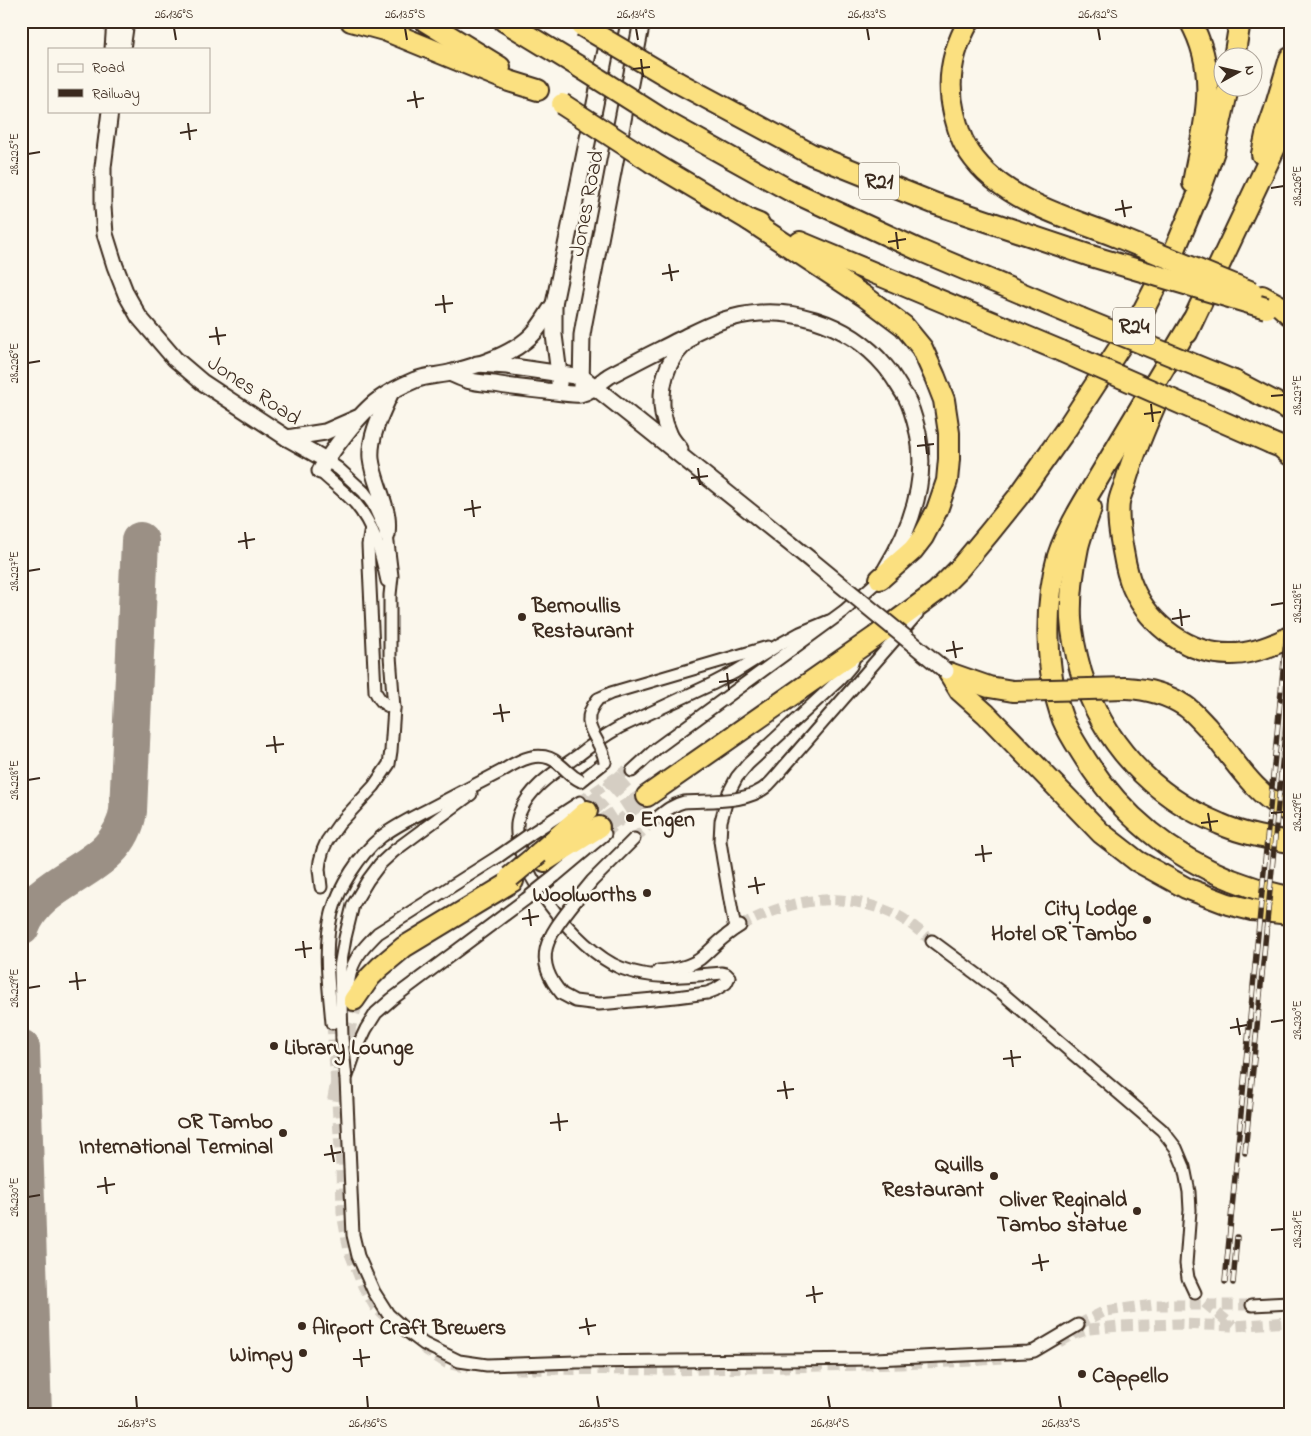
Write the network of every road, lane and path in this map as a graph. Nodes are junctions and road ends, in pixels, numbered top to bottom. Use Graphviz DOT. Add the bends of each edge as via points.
graph roads {
  1 [pos="115,21"];
  2 [pos="126,21"];
  3 [pos="351,21"];
  4 [pos="425,21"];
  5 [pos="504,21"];
  6 [pos="612,21"];
  7 [pos="642,21"];
  8 [pos="969,21"];
  9 [pos="1190,21"];
  10 [pos="1240,21"];
  11 [pos="578,24"];
  12 [pos="113,48"];
  13 [pos="122,48"];
  14 [pos="1236,48"];
  15 [pos="1290,58"];
  16 [pos="538,90"];
  17 [pos="1226,98"];
  18 [pos="110,112"];
  19 [pos="1290,116"];
  20 [pos="1261,178"];
  21 [pos="1188,217"];
  22 [pos="748,220"];
  23 [pos="1264,302"];
  24 [pos="554,304"];
  25 [pos="1290,315"];
  26 [pos="1192,321"];
  27 [pos="698,331"];
  28 [pos="477,364"];
  29 [pos="450,373"];
  30 [pos="559,374"];
  31 [pos="582,377"];
  32 [pos="595,387"];
  33 [pos="392,392"];
  34 [pos="559,393"];
  35 [pos="580,394"];
  36 [pos="1290,410"];
  37 [pos="361,416"];
  38 [pos="287,438"];
  39 [pos="1283,449"];
  40 [pos="1112,455"];
  41 [pos="693,465"];
  42 [pos="323,466"];
  43 [pos="371,528"];
  44 [pos="387,535"];
  45 [pos="880,579"];
  46 [pos="936,592"];
  47 [pos="390,595"];
  48 [pos="829,621"];
  49 [pos="1290,637"];
  50 [pos="780,644"];
  51 [pos="858,648"];
  52 [pos="947,672"];
  53 [pos="394,708"];
  54 [pos="629,770"];
  55 [pos="502,771"];
  56 [pos="647,796"];
  57 [pos="584,806"];
  58 [pos="1290,812"];
  59 [pos="647,827"];
  60 [pos="602,831"];
  61 [pos="634,839"];
  62 [pos="1290,842"];
  63 [pos="546,864"];
  64 [pos="321,887"];
  65 [pos="1290,897"];
  66 [pos="1290,914"];
  67 [pos="932,941"];
  68 [pos="627,970"];
  69 [pos="354,1000"];
  70 [pos="332,1023"];
  71 [pos="342,1038"];
  72 [pos="346,1079"];
  73 [pos="1196,1293"];
  74 [pos="1290,1303"];
  75 [pos="1252,1304"];
  76 [pos="1078,1325"];
  1 -- 12 [label="street"];
  2 -- 13 [label="street"];
  3 -- 16 [label="highway" via="384,30"];
  4 -- 16 [label="highway"];
  5 -- 36 [label="highway, R21, bridge" via="668,123 789,190 919,250 1234,381"];
  6 -- 24 [label="street, Jones Road"];
  7 -- 31 [label="street, Jones Road" via="584,323"];
  8 -- 23 [label="highway, bridge" via="956,46 952,64 952,105 964,144 988,176 1022,198"];
  9 -- 21 [label="highway" via="1205,56 1207,96"];
  10 -- 14 [label="highway"];
  11 -- 23 [label="highway, R21, bridge" via="811,154 936,204 1091,256"];
  15 -- 20 [label="highway" via="1266,136"];
  16 -- 22 [label="highway, bridge"];
  17 -- 21 [label="highway, R24" via="1214,151"];
  18 -- 38 [label="street, Jones Road" via="103,167 103,207 106,234 126,294 139,317 175,359 202,382"];
  19 -- 20 [label="highway, R24"];
  20 -- 26 [label="highway, R24"];
  21 -- 46 [label="highway, R24" via="1142,313 1068,428 995,526"];
  22 -- 39 [label="highway, bridge" via="1061,351"];
  22 -- 45 [label="highway" via="904,326 922,348 944,400 950,433 949,459 947,481 937,510 913,550"];
  23 -- 25 [label="highway" via="1280,306"];
  24 -- 28 [label="street" via="531,336 503,355"];
  24 -- 30 [label="street"];
  26 -- 40 [label="highway, R24"];
  26 -- 49 [label="highway" via="1140,440 1119,502 1119,533 1132,587 1158,624 1174,637 1199,649 1243,653"];
  27 -- 32 [label="street" via="631,364"];
  27 -- 41 [label="street" via="673,358 662,401 668,432"];
  27 -- 45 [label="street" via="753,313 791,314 837,328 861,343 885,366 909,403 918,432 921,459 920,487 911,520"];
  28 -- 29 [label="street"];
  28 -- 30 [label="street"];
  29 -- 33 [label="street" via="417,379"];
  29 -- 34 [label="street" via="471,381"];
  30 -- 31 [label="street"];
  30 -- 34 [label="street"];
  31 -- 32 [label="street"];
  31 -- 35 [label="street, Jones Road"];
  32 -- 35 [label="street"];
  32 -- 41 [label="street"];
  33 -- 37 [label="street"];
  33 -- 44 [label="street" via="378,421 371,458 386,508"];
  34 -- 35 [label="street"];
  37 -- 38 [label="street" via="325,432"];
  37 -- 42 [label="street"];
  38 -- 42 [label="street, Jones Road" via="310,452"];
  40 -- 62 [label="highway" via="1078,546 1072,585 1073,639 1086,687 1100,719 1112,739 1153,784 1203,817 1242,832"];
  40 -- 65 [label="highway" via="1069,529 1052,585 1050,660 1064,722 1098,778 1120,806 1146,829 1176,852 1208,870 1271,894"];
  41 -- 52 [label="street, bridge"];
  42 -- 43 [label="street"];
  42 -- 44 [label="street" via="339,469 364,492"];
  43 -- 47 [label="street" via="380,549"];
  43 -- 53 [label="street" via="368,544 375,691 379,700"];
  44 -- 47 [label="street" via="392,576"];
  45 -- 48 [label="street"];
  46 -- 51 [label="highway"];
  46 -- 59 [label="street, bridge" via="768,786 731,800 678,803"];
  47 -- 53 [label="street"];
  48 -- 50 [label="street"];
  48 -- 54 [label="street"];
  50 -- 55 [label="street, bridge" via="598,699 589,723 605,762 581,781 546,756 524,758"];
  50 -- 68 [label="street" via="735,672 606,735 544,780 520,810 516,826 520,850 538,888 578,937 598,955"];
  51 -- 56 [label="highway"];
  51 -- 68 [label="street" via="851,666 840,679 748,764 729,792 720,821 720,841 737,928 690,964 661,971"];
  52 -- 58 [label="highway, bridge" via="989,687 1013,691 1126,688 1164,694 1194,713 1260,792"];
  52 -- 66 [label="highway" via="960,691 1101,833 1137,861 1186,888 1228,904"];
  53 -- 64 [label="street" via="389,764 327,841 319,869"];
  55 -- 70 [label="street" via="382,837 346,880 331,917 327,958"];
  55 -- 71 [label="street" via="394,851 380,864 359,894 353,905 340,967"];
  57 -- 63 [label="highway"];
  57 -- 71 [label="street, bridge" via="529,835 378,933 364,946 351,970"];
  60 -- 63 [label="highway"];
  61 -- 68 [label="street, bridge" via="592,881 553,932 546,950 549,976 562,994 575,1001 599,1004 707,993 726,983 729,977 722,973 659,976"];
  63 -- 69 [label="highway, bridge" via="511,879 404,947 380,966"];
  63 -- 72 [label="street, bridge" via="526,899 376,1013 356,1050"];
  67 -- 73 [label="street" via="1010,999 1162,1130 1176,1148 1189,1192 1186,1264 1188,1278"];
  71 -- 72 [label="street, bridge"];
  72 -- 76 [label="street" via="353,1235 358,1256 388,1314 424,1344 459,1361 487,1365 875,1359 1028,1352"];
  74 -- 75 [label="street"];
}
